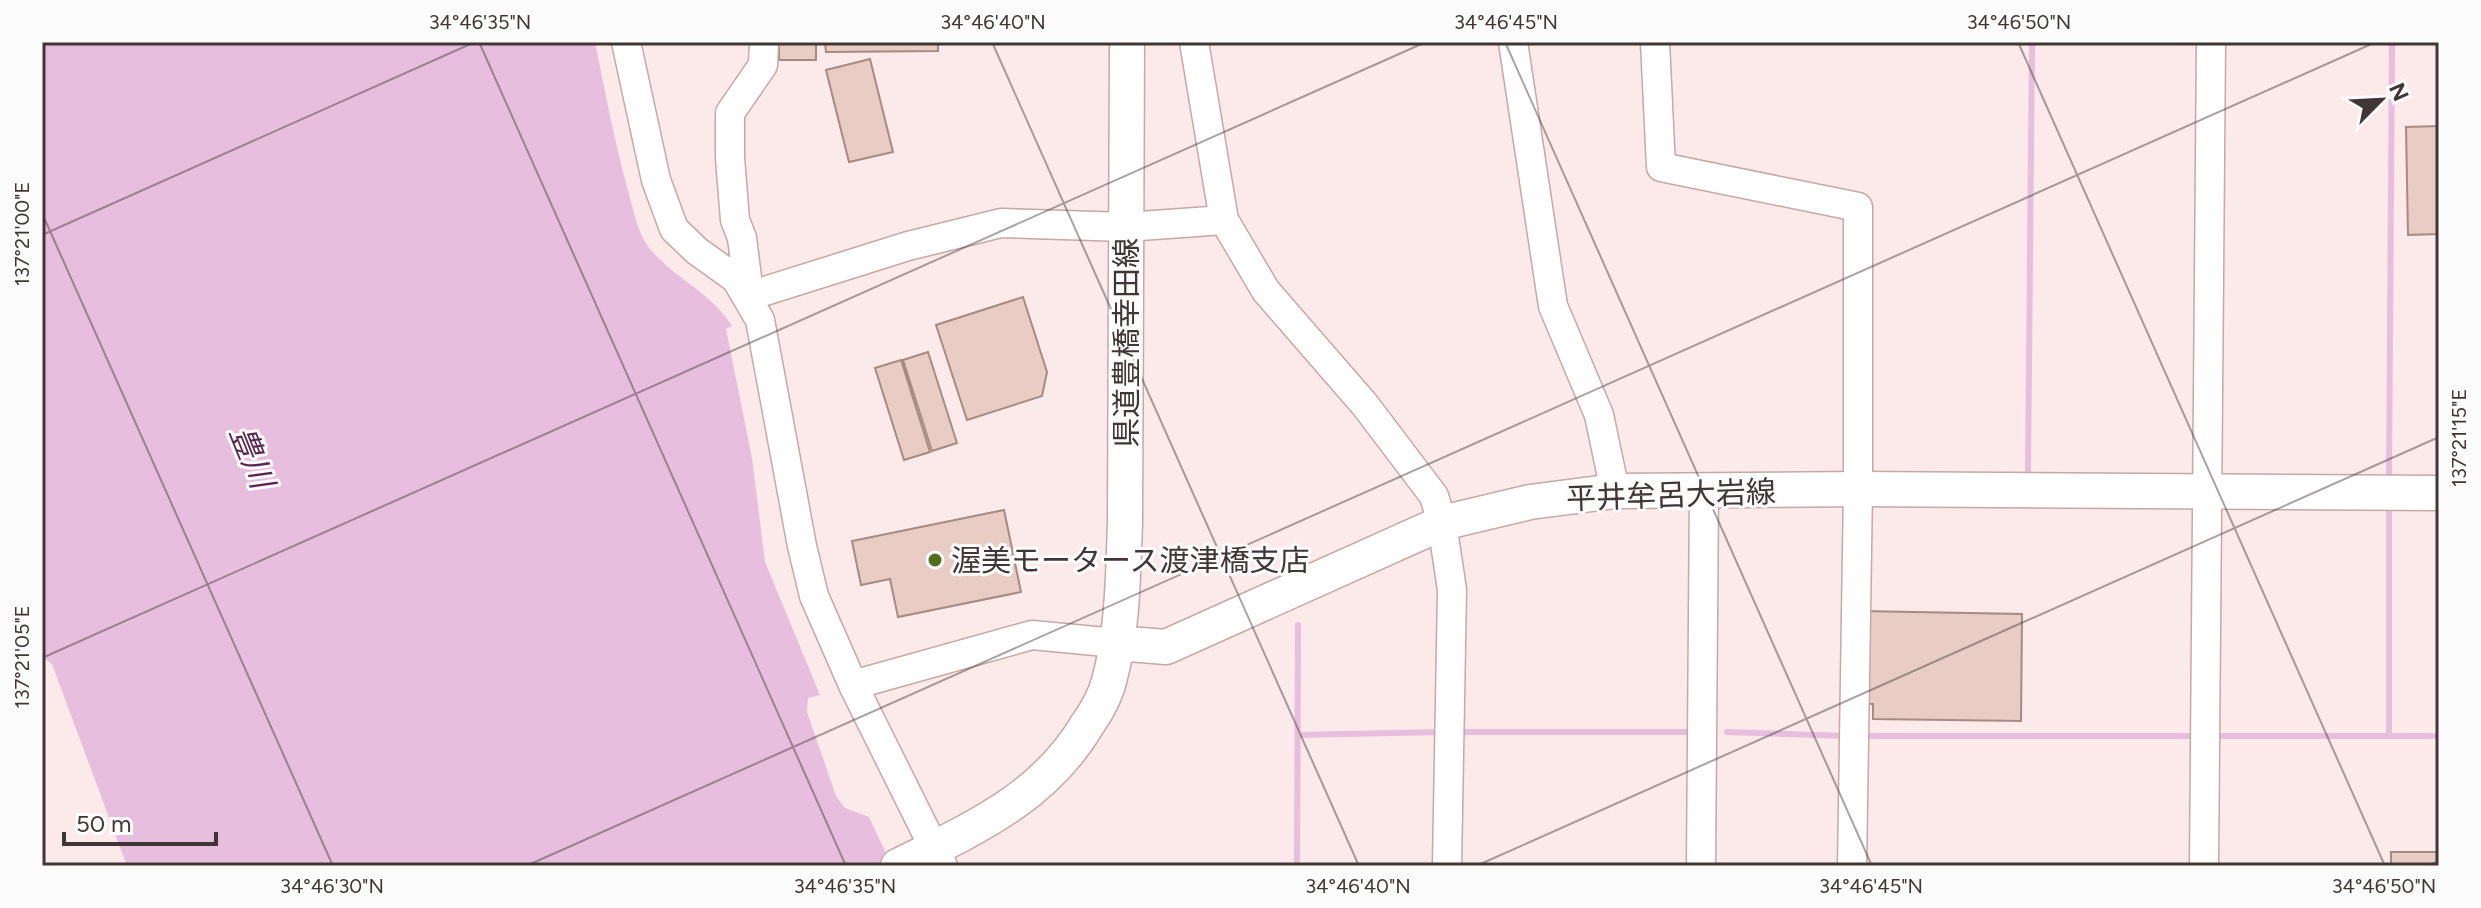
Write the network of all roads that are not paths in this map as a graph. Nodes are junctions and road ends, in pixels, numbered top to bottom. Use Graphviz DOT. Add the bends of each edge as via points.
graph roads {
  1 [pos="626,42"];
  2 [pos="764,42"];
  3 [pos="1127,42"];
  4 [pos="1194,42"];
  5 [pos="1513,42"];
  6 [pos="1655,42"];
  7 [pos="2211,42"];
  8 [pos="1224,220"];
  9 [pos="1126,227"];
  10 [pos="750,301"];
  11 [pos="1858,489"];
  12 [pos="1615,491"];
  13 [pos="2208,491"];
  14 [pos="1704,492"];
  15 [pos="2439,493"];
  16 [pos="1442,523"];
  17 [pos="1116,643"];
  18 [pos="853,685"];
  19 [pos="926,858"];
  20 [pos="1447,866"];
  21 [pos="1701,866"];
  22 [pos="1852,866"];
  23 [pos="2204,866"];
  1 -- 10 [label="street" via="656,180 674,229 736,279"];
  2 -- 10 [label="street" via="763,65 730,113 735,220"];
  3 -- 9 [label="main road, 県道豊橋幸田線"];
  4 -- 8 [label="street"];
  5 -- 12 [label="street" via="1553,306 1599,415"];
  6 -- 11 [label="street" via="1661,167 1858,207"];
  7 -- 13 [label="street"];
  8 -- 9 [label="street"];
  8 -- 16 [label="street" via="1266,291 1365,405 1434,496"];
  9 -- 10 [label="street" via="1001,223 908,246 759,293"];
  9 -- 17 [label="main road, 県道豊橋幸田線" via="1125,523"];
  10 -- 18 [label="street" via="766,341 814,596"];
  11 -- 13 [label="main road, 平井牟呂大岩線"];
  11 -- 14 [label="main road, 平井牟呂大岩線"];
  11 -- 22 [label="street"];
  12 -- 14 [label="main road, 平井牟呂大岩線"];
  12 -- 16 [label="main road, 平井牟呂大岩線" via="1530,502"];
  13 -- 15 [label="main road, 平井牟呂大岩線"];
  13 -- 23 [label="street"];
  14 -- 21 [label="street"];
  16 -- 17 [label="main road, 平井牟呂大岩線" via="1166,647"];
  16 -- 20 [label="street" via="1452,590"];
  17 -- 18 [label="street" via="1032,635"];
  17 -- 19 [label="main road" via="1109,683 1096,711 1060,763 1007,809"];
  18 -- 19 [label="street"];
}
